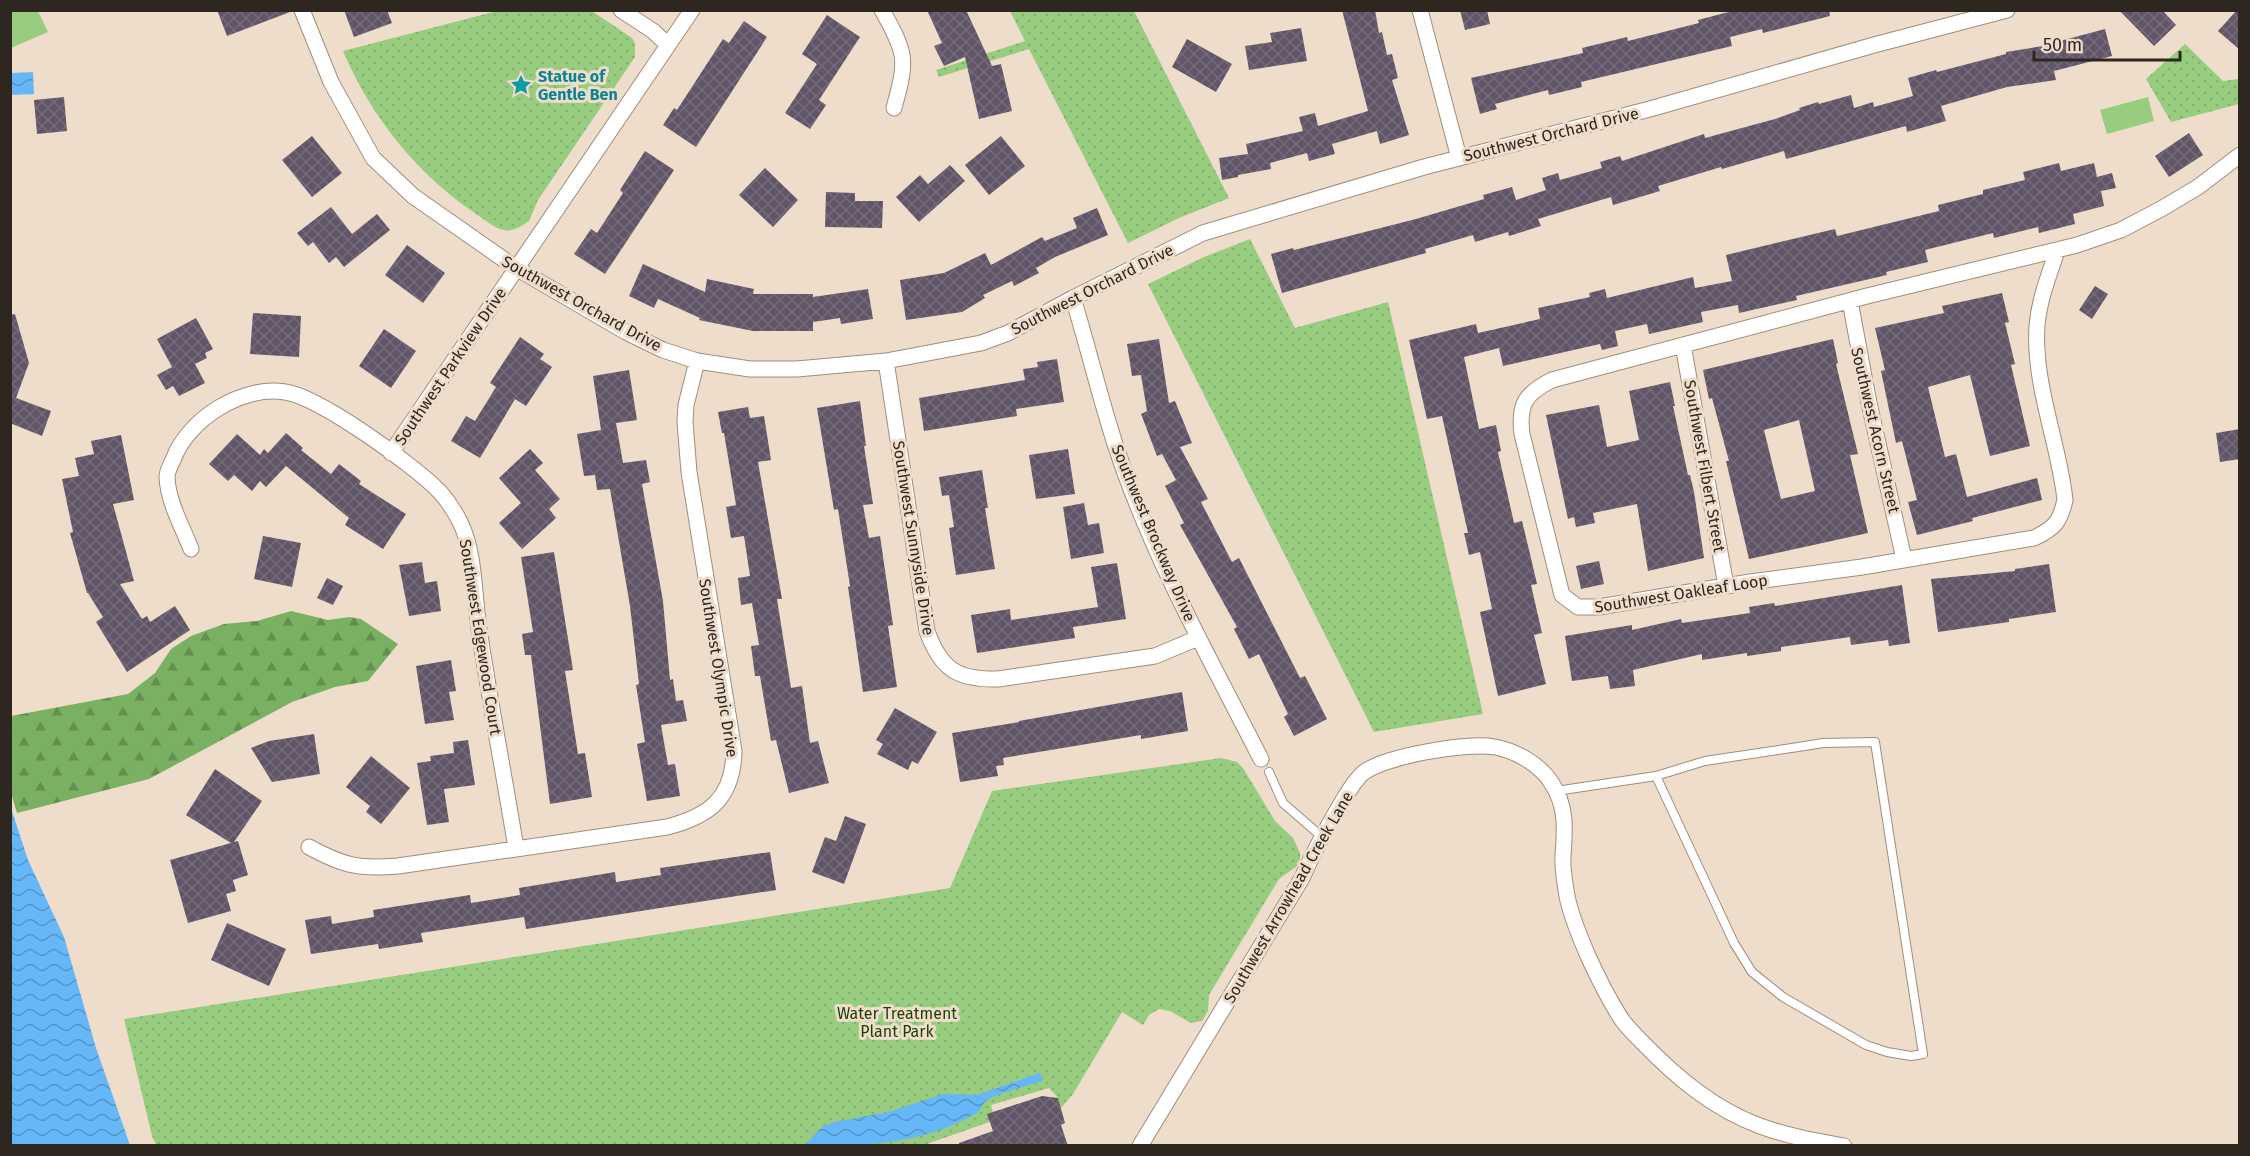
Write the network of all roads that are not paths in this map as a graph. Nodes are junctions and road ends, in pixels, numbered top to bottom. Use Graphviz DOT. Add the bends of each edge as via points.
graph roads {
  1 [pos="302,10"];
  2 [pos="621,10"];
  3 [pos="692,10"];
  4 [pos="882,10"];
  5 [pos="1420,10"];
  6 [pos="2007,10"];
  7 [pos="668,45"];
  8 [pos="894,108"];
  9 [pos="2240,155"];
  10 [pos="1459,158"];
  11 [pos="2057,251"];
  12 [pos="516,268"];
  13 [pos="1073,298"];
  14 [pos="1850,301"];
  15 [pos="1683,345"];
  16 [pos="697,361"];
  17 [pos="886,361"];
  18 [pos="391,453"];
  19 [pos="191,549"];
  20 [pos="1904,559"];
  21 [pos="1726,586"];
  22 [pos="1198,638"];
  23 [pos="1261,759"];
  24 [pos="1269,772"];
  25 [pos="1656,776"];
  26 [pos="1556,791"];
  27 [pos="1321,836"];
  28 [pos="309,847"];
  29 [pos="516,848"];
  30 [pos="1140,1146"];
  31 [pos="1844,1146"];
  1 -- 12 [label="street, Southwest Orchard Drive" via="331,82 373,158 413,196"];
  2 -- 7 [label="street"];
  3 -- 7 [label="street, Southwest Parkview Drive"];
  4 -- 8 [label="street" via="902,57"];
  5 -- 10 [label="street"];
  6 -- 10 [label="street, Southwest Orchard Drive"];
  7 -- 12 [label="street, Southwest Parkview Drive"];
  9 -- 11 [label="street, Southwest Oakleaf Loop" via="2198,187 2121,230"];
  10 -- 13 [label="street, Southwest Orchard Drive" via="1203,233"];
  11 -- 14 [label="street, Southwest Oakleaf Loop"];
  11 -- 20 [label="street, Southwest Oakleaf Loop" via="2037,325 2037,354 2063,484 2065,500 2061,515 2052,530 2034,538"];
  12 -- 16 [label="street, Southwest Orchard Drive" via="626,332"];
  12 -- 18 [label="street, Southwest Parkview Drive"];
  13 -- 17 [label="street, Southwest Orchard Drive" via="981,343"];
  13 -- 22 [label="street, Southwest Brockway Drive" via="1116,447"];
  14 -- 15 [label="street, Southwest Oakleaf Loop"];
  14 -- 20 [label="street, Southwest Acorn Street"];
  15 -- 21 [label="street, Southwest Filbert Street"];
  15 -- 21 [label="street, Southwest Oakleaf Loop" via="1552,380 1534,389 1524,403 1520,418 1522,434 1562,594 1578,607"];
  16 -- 17 [label="street, Southwest Orchard Drive" via="750,369"];
  16 -- 29 [label="street, Southwest Olympic Drive" via="686,405 689,472 734,752 729,783 708,811 689,821"];
  17 -- 22 [label="street, Southwest Sunnyside Drive" via="927,631 943,662 958,674 975,680 998,679 1155,656"];
  18 -- 19 [label="street, Southwest Edgewood Court" via="324,407 286,392 240,398 192,429 177,449 167,474 170,498"];
  18 -- 29 [label="street, Southwest Edgewood Court" via="440,492 467,538"];
  20 -- 21 [label="street, Southwest Oakleaf Loop"];
  22 -- 23 [label="street, Southwest Brockway Drive"];
  24 -- 27 [label="lane" via="1283,803"];
  25 -- 25 [label="lane" via="1705,761 1805,746 1875,742 1923,1054 1911,1056 1866,1045 1783,997 1752,972 1734,944"];
  25 -- 26 [label="lane"];
  26 -- 27 [label="street, Southwest Arrowhead Creek Lane" via="1539,770 1515,754 1492,746 1409,756 1375,765 1362,774"];
  26 -- 31 [label="street, Southwest Arrowhead Creek Lane" via="1564,812 1563,876 1568,900 1598,978 1623,1022 1669,1070 1710,1101 1759,1126"];
  27 -- 30 [label="street, Southwest Arrowhead Creek Lane" via="1302,878"];
  28 -- 29 [label="street, Southwest Olympic Drive" via="349,865 374,868"];
}
